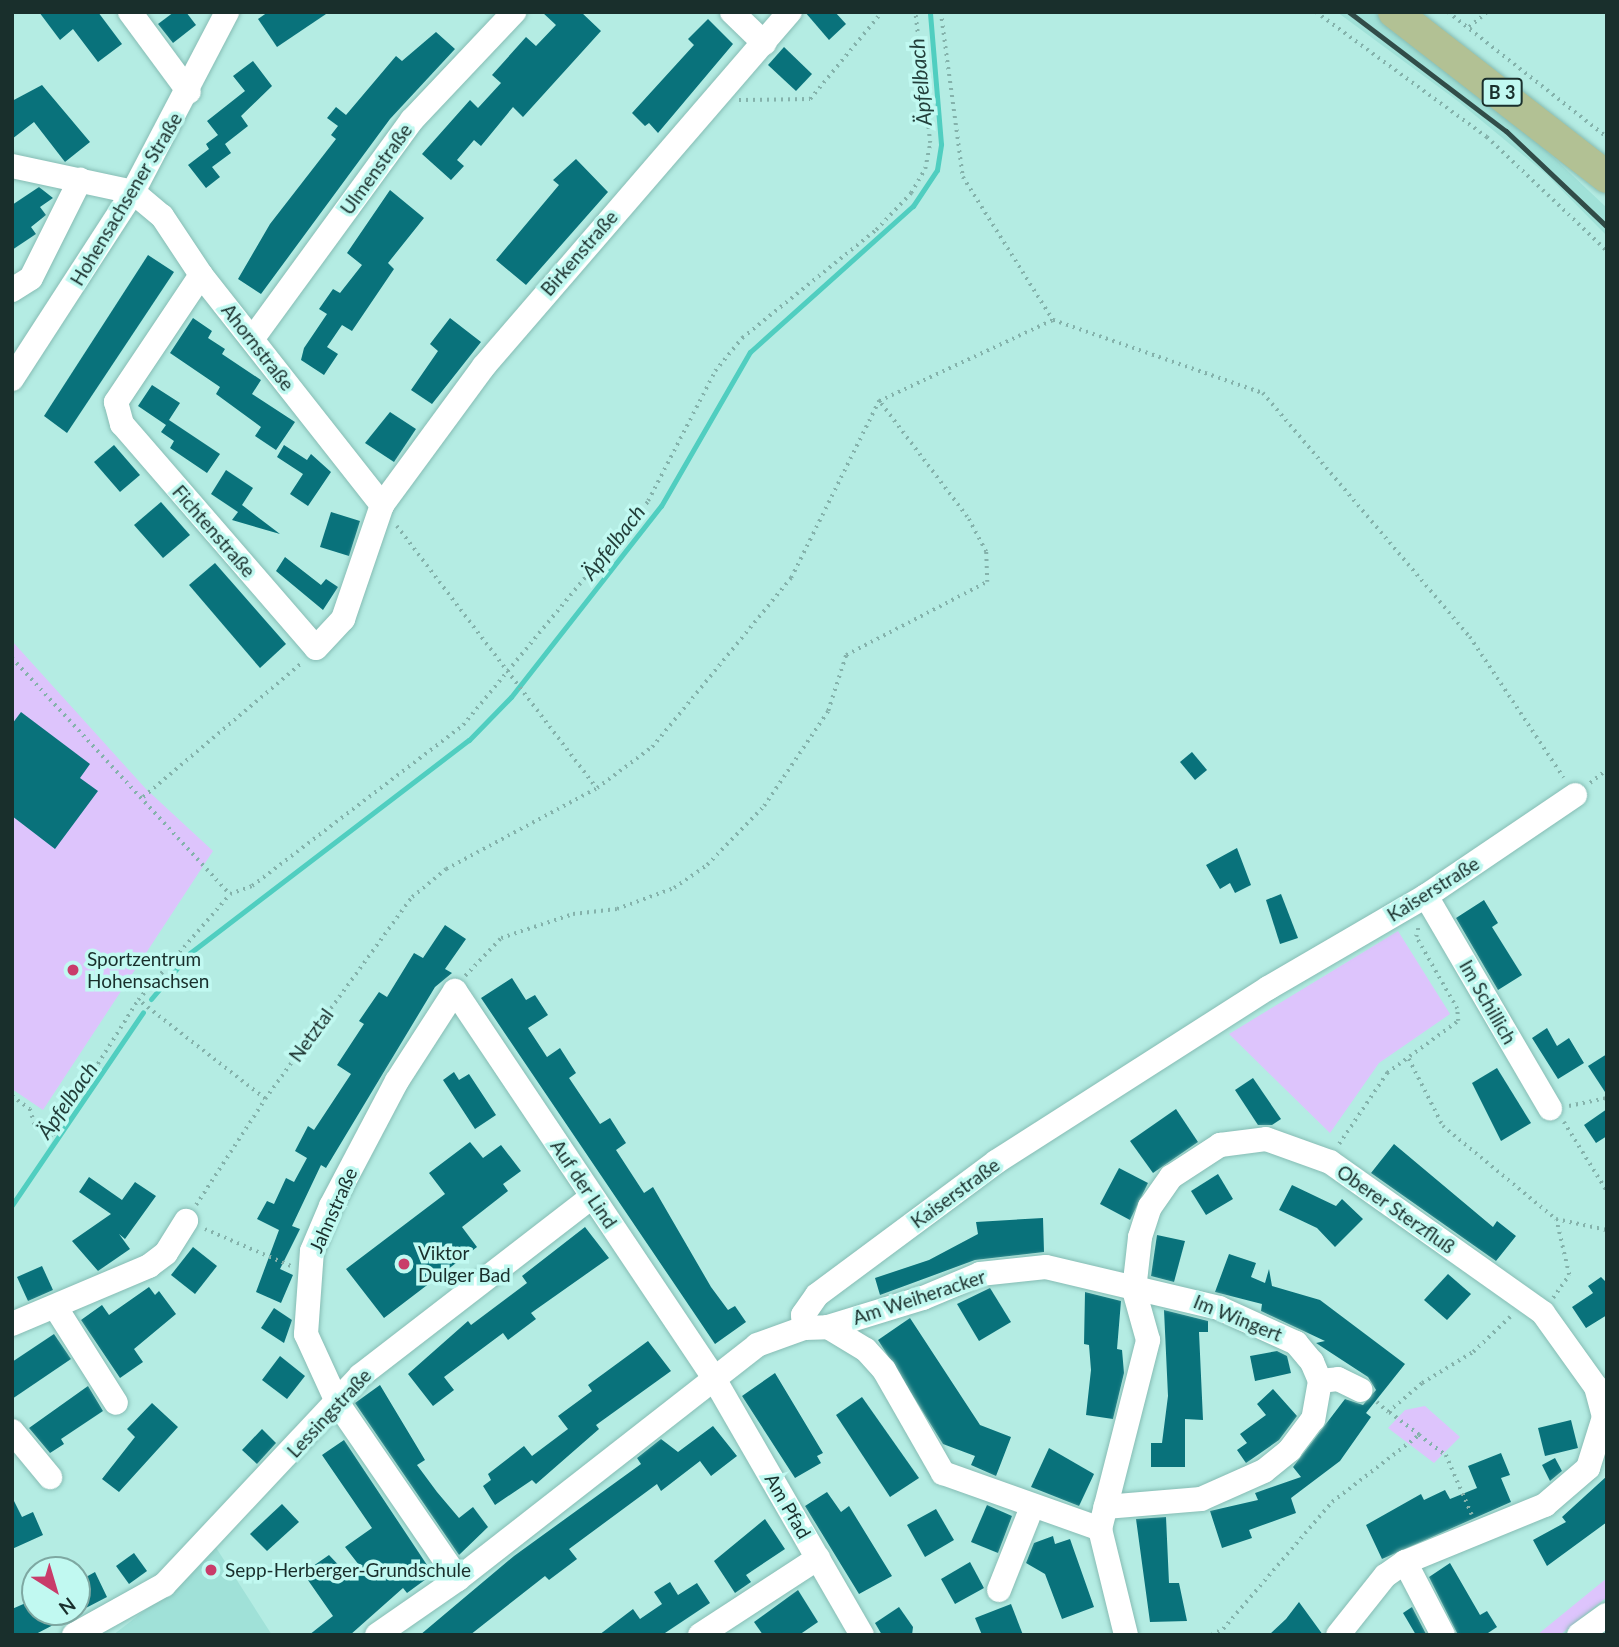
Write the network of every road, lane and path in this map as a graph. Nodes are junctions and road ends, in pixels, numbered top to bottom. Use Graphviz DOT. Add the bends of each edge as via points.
graph roads {
  1 [pos="130,12"];
  2 [pos="228,12"];
  3 [pos="514,12"];
  4 [pos="732,12"];
  5 [pos="790,12"];
  6 [pos="882,12"];
  7 [pos="915,12"];
  8 [pos="941,12"];
  9 [pos="1316,12"];
  10 [pos="1394,12"];
  11 [pos="1448,12"];
  12 [pos="1487,12"];
  13 [pos="1469,27"];
  14 [pos="764,43"];
  15 [pos="189,92"];
  16 [pos="709,101"];
  17 [pos="1607,137"];
  18 [pos="12,166"];
  19 [pos="1607,177"];
  20 [pos="80,180"];
  21 [pos="133,192"];
  22 [pos="1607,251"];
  23 [pos="201,275"];
  24 [pos="12,290"];
  25 [pos="1053,320"];
  26 [pos="253,338"];
  27 [pos="12,379"];
  28 [pos="879,401"];
  29 [pos="382,505"];
  30 [pos="316,648"];
  31 [pos="12,658"];
  32 [pos="507,676"];
  33 [pos="597,788"];
  34 [pos="1575,795"];
  35 [pos="142,798"];
  36 [pos="230,894"];
  37 [pos="1426,896"];
  38 [pos="455,991"];
  39 [pos="138,1000"];
  40 [pos="1408,1058"];
  41 [pos="12,1096"];
  42 [pos="1607,1098"];
  43 [pos="265,1099"];
  44 [pos="1550,1108"];
  45 [pos="1330,1162"];
  46 [pos="1607,1191"];
  47 [pos="592,1197"];
  48 [pos="1556,1219"];
  49 [pos="186,1221"];
  50 [pos="1607,1230"];
  51 [pos="309,1274"];
  52 [pos="1134,1290"];
  53 [pos="1522,1297"];
  54 [pos="1551,1301"];
  55 [pos="56,1308"];
  56 [pos="12,1324"];
  57 [pos="816,1327"];
  58 [pos="713,1377"];
  59 [pos="1320,1381"];
  60 [pos="1361,1390"];
  61 [pos="116,1402"];
  62 [pos="338,1404"];
  63 [pos="12,1431"];
  64 [pos="1419,1435"];
  65 [pos="50,1477"];
  66 [pos="1032,1507"];
  67 [pos="1103,1518"];
  68 [pos="1479,1530"];
  69 [pos="818,1558"];
  70 [pos="1405,1562"];
  71 [pos="458,1579"];
  72 [pos="999,1590"];
  73 [pos="1607,1615"];
  74 [pos="74,1635"];
  75 [pos="377,1635"];
  76 [pos="701,1635"];
  77 [pos="862,1635"];
  78 [pos="1126,1635"];
  79 [pos="1211,1635"];
  80 [pos="1338,1635"];
  81 [pos="1443,1635"];
  82 [pos="1579,1635"];
  1 -- 15 [label="street"];
  2 -- 15 [label="street, Hohensachsener Straße"];
  3 -- 26 [label="street, Ulmenstraße" via="412,120"];
  4 -- 14 [label="street"];
  5 -- 14 [label="street, Birkenstraße"];
  6 -- 16 [label="path" via="810,99"];
  7 -- 32 [label="path" via="930,143 925,169 911,192 876,230 742,338 715,371 648,501"];
  8 -- 25 [label="path" via="964,177"];
  9 -- 22 [label="path" via="1487,137"];
  10 -- 19 [label="main road, B 3"];
  11 -- 13 [label="path"];
  12 -- 13 [label="path"];
  13 -- 17 [label="path"];
  14 -- 16 [label="street, Birkenstraße"];
  15 -- 21 [label="street, Hohensachsener Straße"];
  16 -- 29 [label="street, Birkenstraße" via="484,366"];
  18 -- 20 [label="street"];
  20 -- 21 [label="street"];
  20 -- 24 [label="street" via="31,278"];
  21 -- 23 [label="street, Ahornstraße" via="162,216"];
  21 -- 27 [label="street, Hohensachsener Straße"];
  23 -- 26 [label="street, Ahornstraße"];
  23 -- 30 [label="street, Fichtenstraße" via="116,402 122,424"];
  25 -- 28 [label="path"];
  25 -- 34 [label="path" via="1263,393 1470,637"];
  26 -- 29 [label="street, Ahornstraße"];
  28 -- 33 [label="path, Netztal" via="791,578 652,747"];
  28 -- 38 [label="path" via="967,517 986,552 987,583 846,655 828,711 764,806 707,865 674,888 617,909 573,914 501,938"];
  29 -- 30 [label="street" via="343,619"];
  29 -- 32 [label="path"];
  30 -- 35 [label="path"];
  31 -- 35 [label="path"];
  32 -- 33 [label="path"];
  32 -- 36 [label="path" via="463,725 252,886"];
  33 -- 43 [label="path, Netztal" via="446,869 412,897"];
  34 -- 37 [label="street, Kaiserstraße"];
  35 -- 36 [label="path"];
  36 -- 39 [label="path"];
  37 -- 40 [label="path" via="1416,937 1457,1009 1458,1021"];
  37 -- 44 [label="street, Im Schillich"];
  37 -- 57 [label="street, Kaiserstraße" via="1268,988 996,1162 817,1295 803,1315"];
  38 -- 47 [label="street, Auf der Lind"];
  38 -- 51 [label="street, Jahnstraße" via="397,1081 331,1206"];
  39 -- 41 [label="path" via="53,1135 35,1125 30,1109"];
  39 -- 43 [label="path"];
  40 -- 45 [label="path" via="1387,1073"];
  40 -- 48 [label="path" via="1443,1126"];
  42 -- 44 [label="path"];
  43 -- 49 [label="path, Netztal"];
  44 -- 46 [label="path" via="1569,1127"];
  45 -- 52 [label="street, Oberer Sterzfluß" via="1266,1139 1220,1145 1171,1177 1147,1217"];
  45 -- 53 [label="street, Oberer Sterzfluß"];
  47 -- 58 [label="street, Auf der Lind"];
  47 -- 62 [label="street, Lessingstraße" via="360,1376"];
  48 -- 50 [label="path"];
  48 -- 54 [label="path" via="1569,1275"];
  49 -- 51 [label="path"];
  49 -- 55 [label="street" via="166,1253 149,1266"];
  51 -- 62 [label="street, Jahnstraße" via="306,1334"];
  52 -- 57 [label="street, Am Weiheracker" via="1046,1267 980,1274 923,1298"];
  52 -- 59 [label="street, Im Wingert" via="1173,1293 1270,1328 1296,1343"];
  52 -- 67 [label="street, Oberer Sterzfluß" via="1148,1340"];
  53 -- 64 [label="path" via="1509,1321 1491,1337 1388,1412"];
  53 -- 68 [label="street, Oberer Sterzfluß" via="1554,1323 1596,1387 1604,1417 1588,1468 1545,1504"];
  55 -- 56 [label="street"];
  55 -- 61 [label="street"];
  57 -- 58 [label="street" via="757,1345"];
  57 -- 66 [label="street, Am Weiheracker" via="866,1350 884,1370 943,1473"];
  58 -- 69 [label="street, Am Pfad"];
  58 -- 71 [label="street"];
  59 -- 60 [label="street" via="1338,1379"];
  59 -- 67 [label="street" via="1313,1419 1303,1434 1249,1480 1201,1499"];
  62 -- 71 [label="street, Jahnstraße"];
  62 -- 74 [label="street, Lessingstraße" via="164,1585"];
  63 -- 65 [label="street"];
  64 -- 68 [label="path" via="1446,1455"];
  64 -- 79 [label="path" via="1332,1502 1223,1629"];
  66 -- 67 [label="street, Am Weiheracker"];
  66 -- 72 [label="street"];
  67 -- 78 [label="street, Oberer Sterzfluß"];
  68 -- 70 [label="street, Oberer Sterzfluß"];
  69 -- 76 [label="street"];
  69 -- 77 [label="street, Am Pfad"];
  70 -- 80 [label="street, Oberer Sterzfluß" via="1385,1576"];
  70 -- 81 [label="street"];
  71 -- 75 [label="street"];
  73 -- 82 [label="street"];
}
